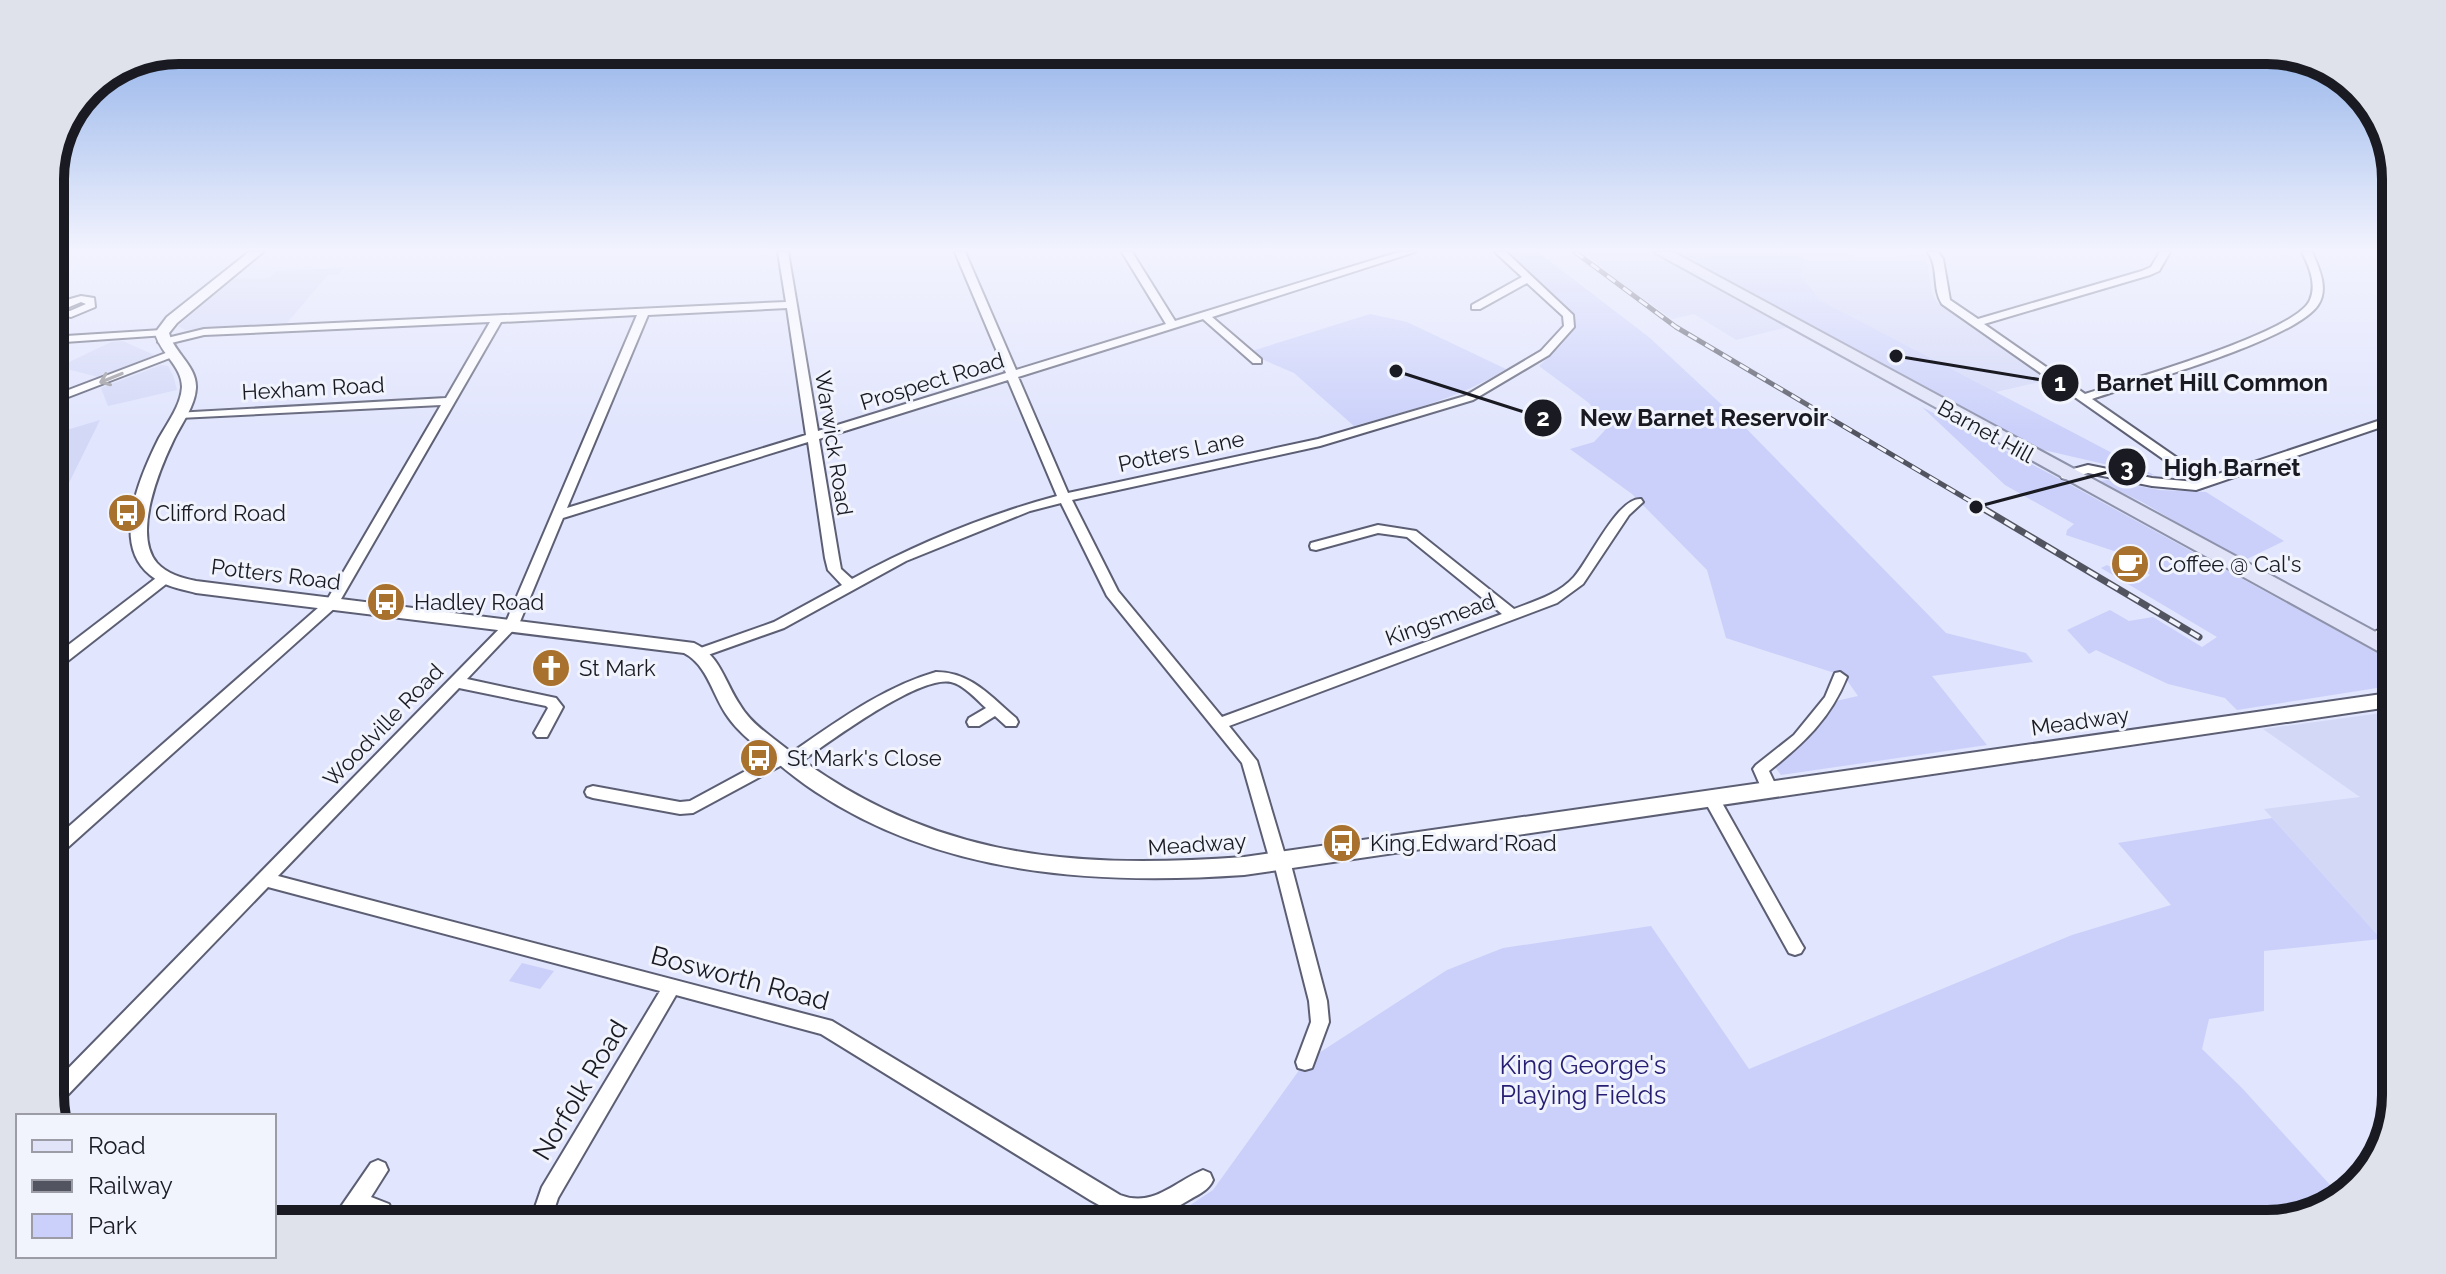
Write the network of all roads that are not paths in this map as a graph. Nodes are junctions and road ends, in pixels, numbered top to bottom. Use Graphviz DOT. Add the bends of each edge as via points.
graph roads {
  1 [pos="183,311"];
  2 [pos="656,311"];
  3 [pos="793,311"];
  4 [pos="985,311"];
  5 [pos="1163,311"];
  6 [pos="1222,311"];
  7 [pos="1564,311"];
  8 [pos="1769,311"];
  9 [pos="1961,311"];
  10 [pos="2015,311"];
  11 [pos="2307,311"];
  12 [pos="644,312"];
  13 [pos="1206,317"];
  14 [pos="497,319"];
  15 [pos="1976,323"];
  16 [pos="1173,327"];
  17 [pos="64,340"];
  18 [pos="166,343"];
  19 [pos="1257,361"];
  20 [pos="1013,377"];
  21 [pos="64,394"];
  22 [pos="2084,398"];
  23 [pos="450,401"];
  24 [pos="179,415"];
  25 [pos="2382,423"];
  26 [pos="813,439"];
  27 [pos="2066,475"];
  28 [pos="2205,483"];
  29 [pos="1064,497"];
  30 [pos="1637,502"];
  31 [pos="556,516"];
  32 [pos="1335,541"];
  33 [pos="1316,546"];
  34 [pos="1344,553"];
  35 [pos="165,578"];
  36 [pos="851,586"];
  37 [pos="332,603"];
  38 [pos="1514,616"];
  39 [pos="512,624"];
  40 [pos="2382,633"];
  41 [pos="2371,640"];
  42 [pos="2382,646"];
  43 [pos="700,653"];
  44 [pos="64,656"];
  45 [pos="1840,677"];
  46 [pos="456,682"];
  47 [pos="2382,701"];
  48 [pos="995,709"];
  49 [pos="974,722"];
  50 [pos="1011,722"];
  51 [pos="1219,724"];
  52 [pos="542,733"];
  53 [pos="785,760"];
  54 [pos="1770,790"];
  55 [pos="593,792"];
  56 [pos="1711,798"];
  57 [pos="64,841"];
  58 [pos="1280,861"];
  59 [pos="265,879"];
  60 [pos="1795,948"];
  61 [pos="672,986"];
  62 [pos="1305,1062"];
  63 [pos="64,1086"];
  64 [pos="378,1170"];
  65 [pos="1203,1180"];
  66 [pos="356,1201"];
  67 [pos="349,1210"];
  68 [pos="379,1210"];
  69 [pos="544,1210"];
  1 -- 18 [label="street" via="172,320"];
  2 -- 12 [label="street"];
  3 -- 26 [label="street, Warwick Road"];
  4 -- 20 [label="street"];
  5 -- 16 [label="street"];
  6 -- 13 [label="street, Prospect Road"];
  7 -- 29 [label="street, Potters Lane" via="1569,327 1545,353 1469,398 1320,442"];
  8 -- 27 [label="main road, Barnet Hill"];
  9 -- 15 [label="street"];
  10 -- 15 [label="street"];
  11 -- 22 [label="street" via="2265,335"];
  12 -- 14 [label="street"];
  12 -- 31 [label="street, Woodville Road"];
  13 -- 16 [label="street, Prospect Road"];
  13 -- 19 [label="street"];
  14 -- 18 [label="street" via="204,332"];
  14 -- 23 [label="street"];
  15 -- 22 [label="street"];
  16 -- 20 [label="street, Prospect Road"];
  17 -- 18 [label="street"];
  18 -- 21 [label="street, one-way"];
  18 -- 24 [label="street" via="189,385"];
  20 -- 26 [label="street, Prospect Road"];
  20 -- 29 [label="street"];
  22 -- 28 [label="street"];
  23 -- 24 [label="street, Hexham Road"];
  23 -- 37 [label="street"];
  24 -- 35 [label="street" via="151,475 138,540 145,560"];
  25 -- 28 [label="street"];
  26 -- 31 [label="street, Prospect Road"];
  26 -- 36 [label="street, Warwick Road" via="835,570"];
  27 -- 28 [label="street" via="2088,469 2162,484"];
  27 -- 41 [label="main road, Barnet Hill"];
  29 -- 36 [label="street, Potters Lane" via="932,544"];
  29 -- 51 [label="street" via="1121,607"];
  30 -- 38 [label="street, Kingsmead" via="1578,581 1552,600"];
  31 -- 39 [label="street, Woodville Road"];
  32 -- 33 [label="street"];
  32 -- 34 [label="street"];
  32 -- 38 [label="street" via="1378,529 1411,534"];
  35 -- 37 [label="street, Potters Road" via="196,587"];
  35 -- 44 [label="street"];
  36 -- 43 [label="street, Potters Lane" via="779,625"];
  37 -- 39 [label="street, Potters Road"];
  37 -- 57 [label="street"];
  38 -- 51 [label="street, Kingsmead"];
  39 -- 43 [label="street, Potters Road" via="679,644"];
  39 -- 46 [label="street, Woodville Road"];
  40 -- 41 [label="street"];
  41 -- 42 [label="main road, Barnet Hill"];
  43 -- 53 [label="street, Meadway" via="737,715"];
  45 -- 54 [label="street" via="1831,699 1799,739 1761,769"];
  46 -- 52 [label="street" via="551,702 556,707"];
  46 -- 59 [label="street, Woodville Road"];
  47 -- 54 [label="street, Meadway"];
  48 -- 49 [label="street"];
  48 -- 50 [label="street"];
  48 -- 53 [label="street" via="955,677 929,677"];
  51 -- 58 [label="street" via="1249,761"];
  53 -- 55 [label="street" via="693,807"];
  53 -- 58 [label="street, Meadway" via="882,819 1013,861 1130,873"];
  54 -- 56 [label="street, Meadway"];
  56 -- 58 [label="street, Meadway"];
  56 -- 60 [label="street"];
  58 -- 62 [label="street" via="1318,1001 1320,1022"];
  59 -- 61 [label="street, Bosworth Road"];
  59 -- 63 [label="street, Woodville Road"];
  61 -- 65 [label="street, Bosworth Road" via="826,1027 1127,1210 1149,1210"];
  61 -- 69 [label="street, Norfolk Road"];
  64 -- 66 [label="street"];
  66 -- 67 [label="street"];
  66 -- 68 [label="street"];
}
